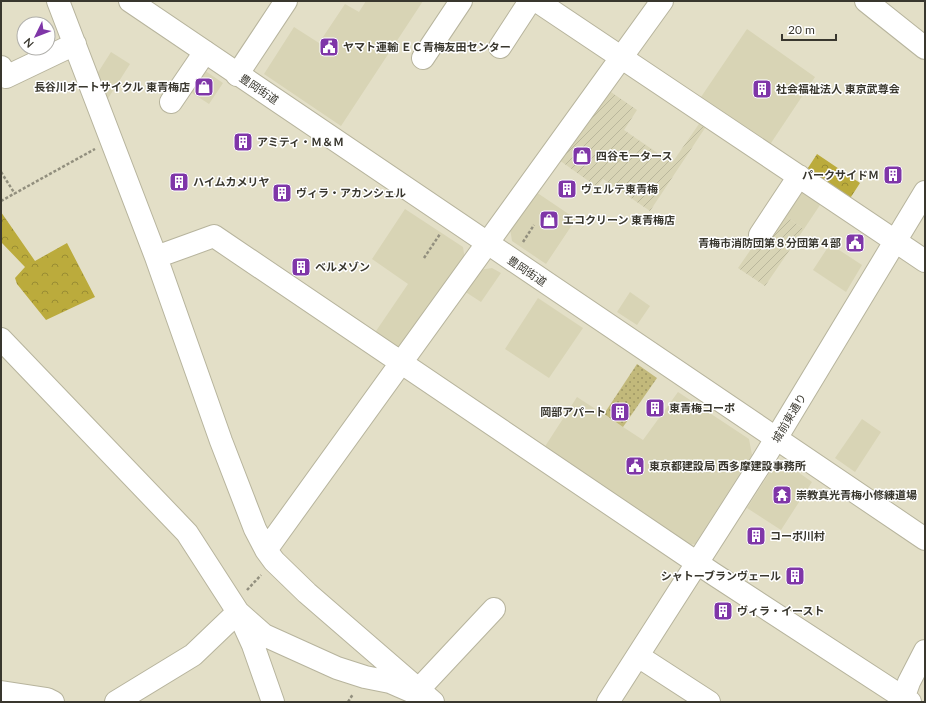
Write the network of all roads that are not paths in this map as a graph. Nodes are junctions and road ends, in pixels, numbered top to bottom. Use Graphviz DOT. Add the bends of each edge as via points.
graph roads {
  1 [pos="58,1"];
  2 [pos="130,1"];
  3 [pos="286,1"];
  4 [pos="461,1"];
  5 [pos="530,1"];
  6 [pos="537,1"];
  7 [pos="662,1"];
  8 [pos="866,1"];
  9 [pos="75,44"];
  10 [pos="500,47"];
  11 [pos="925,48"];
  12 [pos="205,52"];
  13 [pos="423,58"];
  14 [pos="622,58"];
  15 [pos="1,67"];
  16 [pos="237,75"];
  17 [pos="171,102"];
  18 [pos="799,176"];
  19 [pos="925,192"];
  20 [pos="760,235"];
  21 [pos="896,241"];
  22 [pos="488,244"];
  23 [pos="156,257"];
  24 [pos="925,261"];
  25 [pos="1,339"];
  26 [pos="403,362"];
  27 [pos="776,438"];
  28 [pos="925,539"];
  29 [pos="270,556"];
  30 [pos="698,562"];
  31 [pos="494,609"];
  32 [pos="238,612"];
  33 [pos="925,651"];
  34 [pos="638,656"];
  35 [pos="1,692"];
  36 [pos="426,697"];
  37 [pos="905,701"];
  38 [pos="53,702"];
  39 [pos="116,702"];
  40 [pos="273,702"];
  41 [pos="608,702"];
  42 [pos="709,702"];
  1 -- 9 [label="street"];
  2 -- 12 [label="street, 豊岡街道"];
  3 -- 16 [label="street"];
  4 -- 13 [label="street"];
  5 -- 10 [label="street"];
  6 -- 14 [label="street"];
  7 -- 14 [label="street"];
  8 -- 11 [label="street"];
  9 -- 15 [label="street" via="6,78"];
  9 -- 23 [label="street"];
  12 -- 16 [label="street, 豊岡街道"];
  12 -- 17 [label="street"];
  14 -- 18 [label="street"];
  14 -- 22 [label="street"];
  16 -- 22 [label="street, 豊岡街道"];
  18 -- 20 [label="street"];
  18 -- 21 [label="street"];
  19 -- 21 [label="street, 城前東通り"];
  21 -- 24 [label="street"];
  21 -- 27 [label="street, 城前東通り"];
  22 -- 26 [label="street"];
  22 -- 27 [label="street, 豊岡街道"];
  23 -- 26 [label="street" via="214,236"];
  23 -- 29 [label="street" via="221,441 255,529"];
  25 -- 32 [label="street" via="187,533"];
  26 -- 29 [label="street"];
  26 -- 30 [label="street"];
  27 -- 28 [label="street, 豊岡街道"];
  27 -- 30 [label="street, 城前東通り"];
  29 -- 36 [label="street" via="307,593"];
  30 -- 34 [label="street, 城前東通り"];
  30 -- 37 [label="street"];
  31 -- 36 [label="street"];
  32 -- 36 [label="street" via="264,635 286,646 337,668 390,682"];
  32 -- 39 [label="street" via="193,655"];
  32 -- 40 [label="street" via="253,645"];
  33 -- 37 [label="street"];
  34 -- 41 [label="street, 城前東通り"];
  34 -- 42 [label="street"];
  35 -- 38 [label="street"];
}
